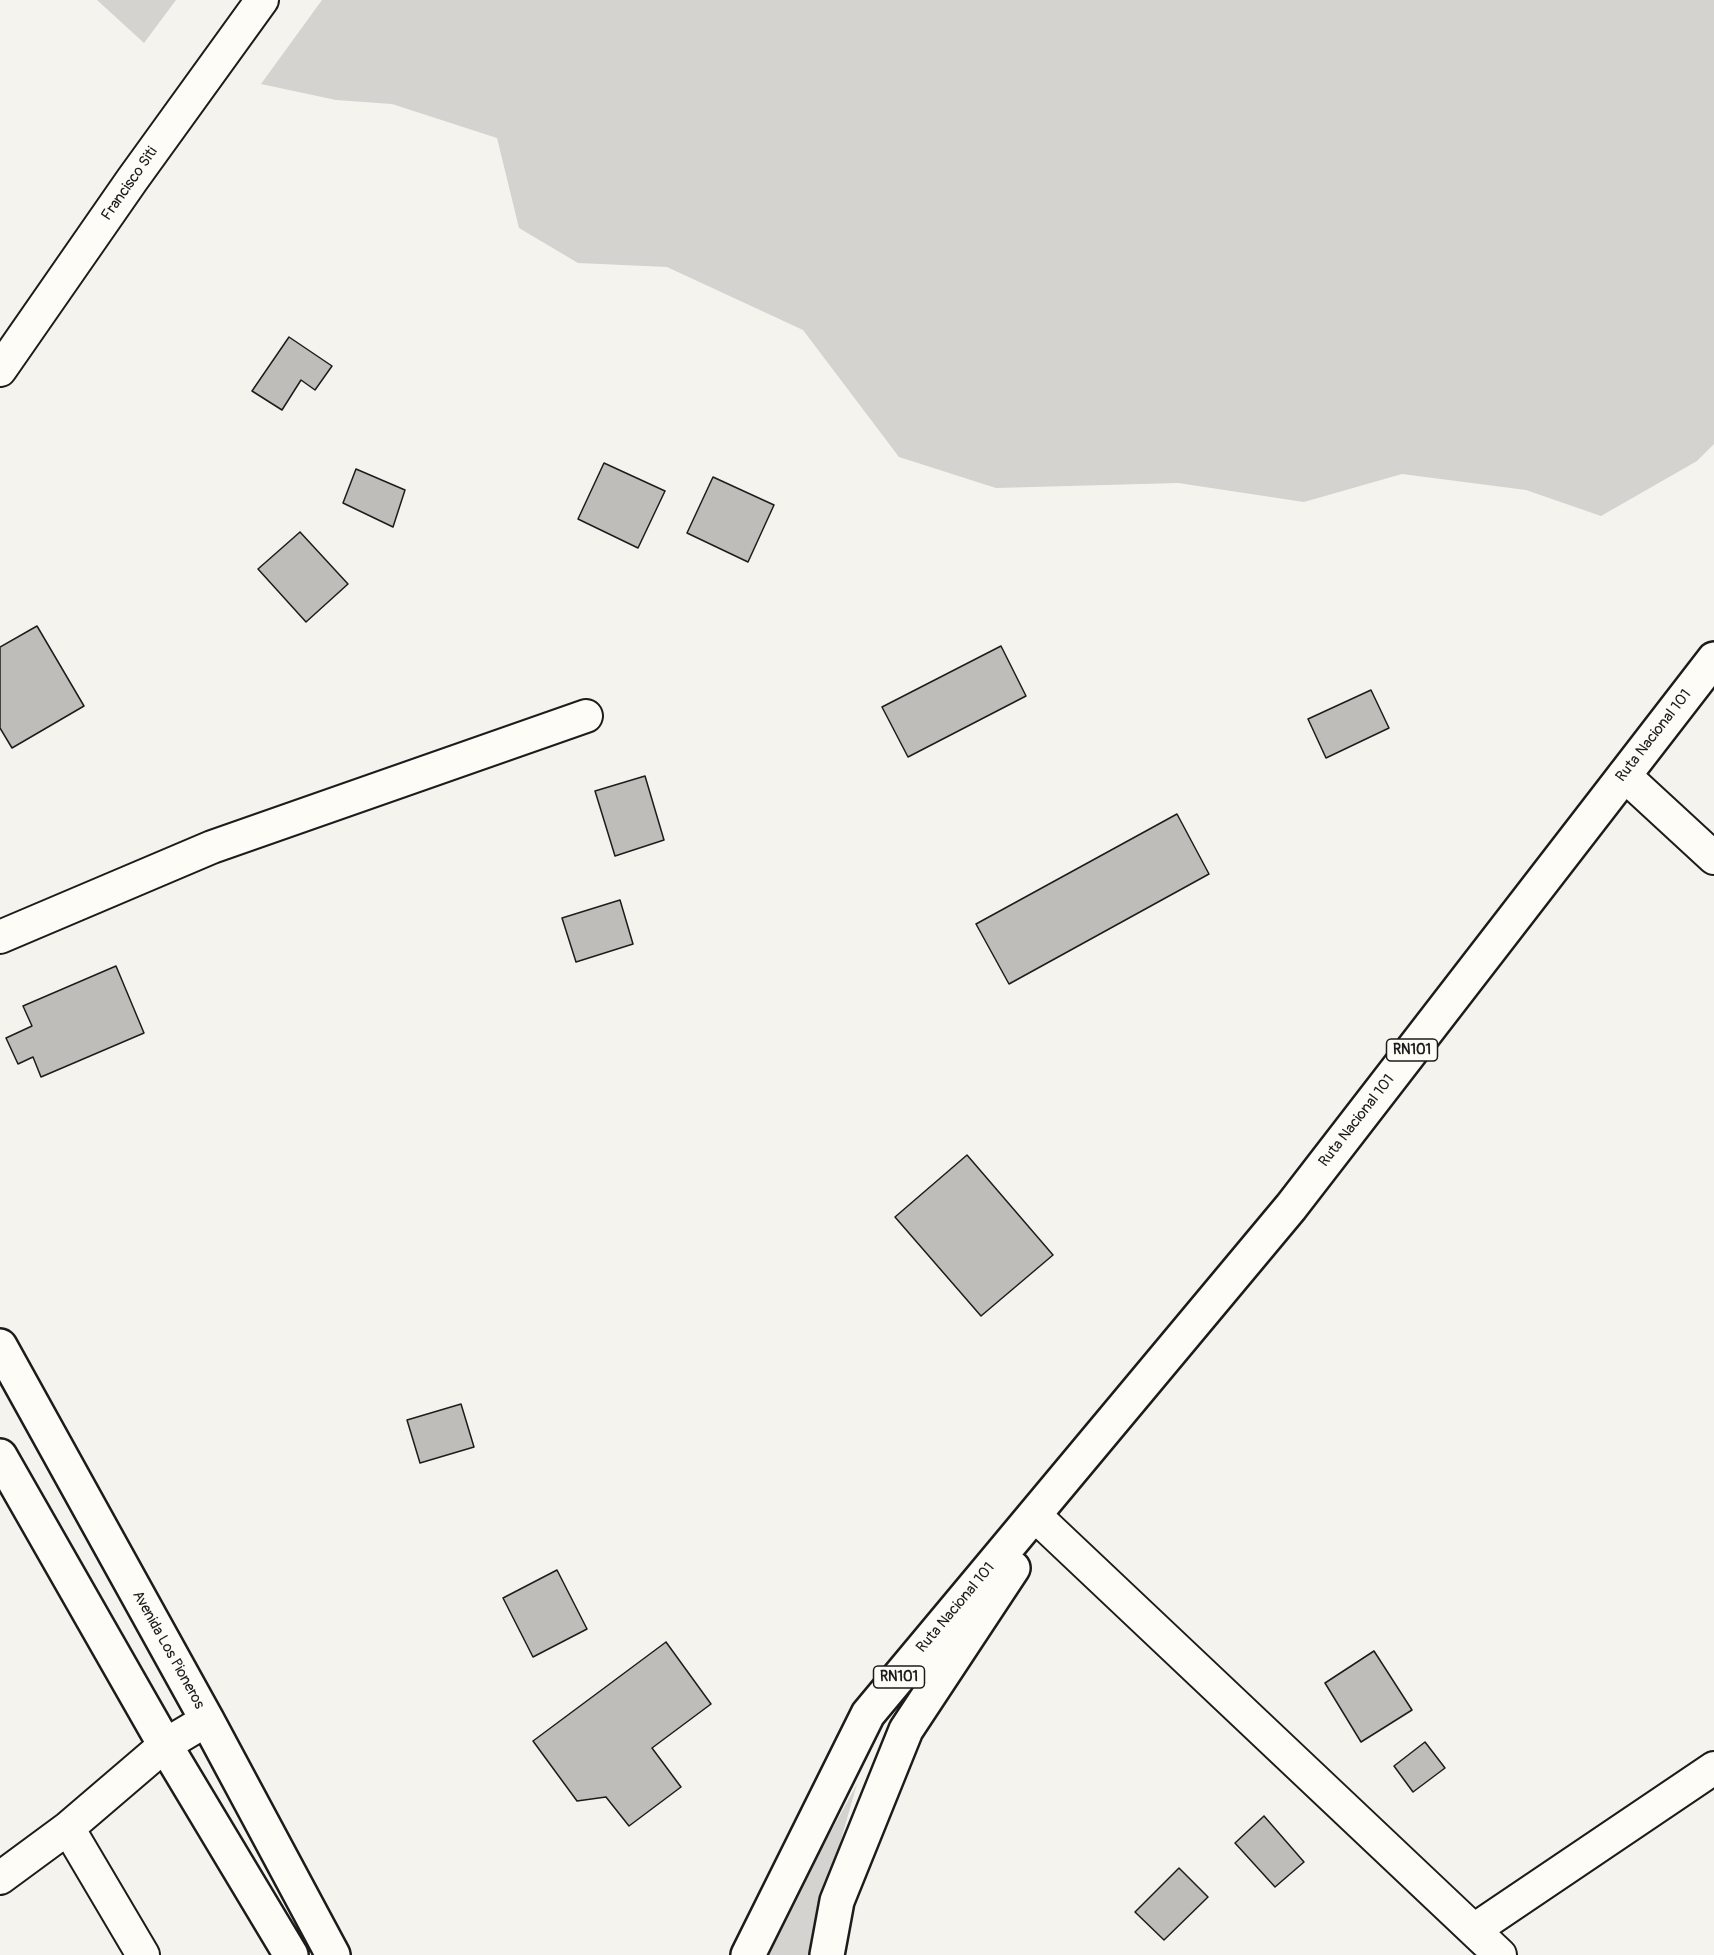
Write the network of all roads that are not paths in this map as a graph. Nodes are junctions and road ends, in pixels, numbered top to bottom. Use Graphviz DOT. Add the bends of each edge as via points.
graph roads {
  1 [pos="262,0"];
  2 [pos="0,370"];
  3 [pos="1714,659"];
  4 [pos="586,716"];
  5 [pos="1624,775"];
  6 [pos="1714,858"];
  7 [pos="0,938"];
  8 [pos="0,1346"];
  9 [pos="1102,1433"];
  10 [pos="0,1456"];
  11 [pos="1043,1523"];
  12 [pos="207,1720"];
  13 [pos="165,1745"];
  14 [pos="1714,1768"];
  15 [pos="68,1828"];
  16 [pos="0,1878"];
  17 [pos="1474,1930"];
  18 [pos="143,1955"];
  19 [pos="291,1955"];
  20 [pos="333,1955"];
  21 [pos="748,1955"];
  22 [pos="827,1955"];
  23 [pos="1500,1955"];
  1 -- 2 [label="street, Francisco Siti"];
  3 -- 5 [label="main road, Ruta Nacional 101 / RN101"];
  4 -- 7 [label="street" via="212,847"];
  5 -- 6 [label="street"];
  5 -- 9 [label="main road, Ruta Nacional 101 / RN101" via="1291,1207"];
  8 -- 12 [label="main road, Avenida Los Pioneros"];
  9 -- 11 [label="main road, Ruta Nacional 101 / RN101"];
  9 -- 21 [label="main road, Ruta Nacional 101 / RN101" via="868,1714"];
  10 -- 13 [label="main road"];
  11 -- 17 [label="street"];
  11 -- 22 [label="main road, Ruta Nacional 101 / RN101" via="906,1730 837,1901"];
  12 -- 13 [label="street"];
  12 -- 20 [label="main road, Avenida Los Pioneros"];
  13 -- 15 [label="street"];
  13 -- 19 [label="main road"];
  14 -- 17 [label="street"];
  15 -- 16 [label="street"];
  15 -- 18 [label="street"];
  17 -- 23 [label="street"];
}
